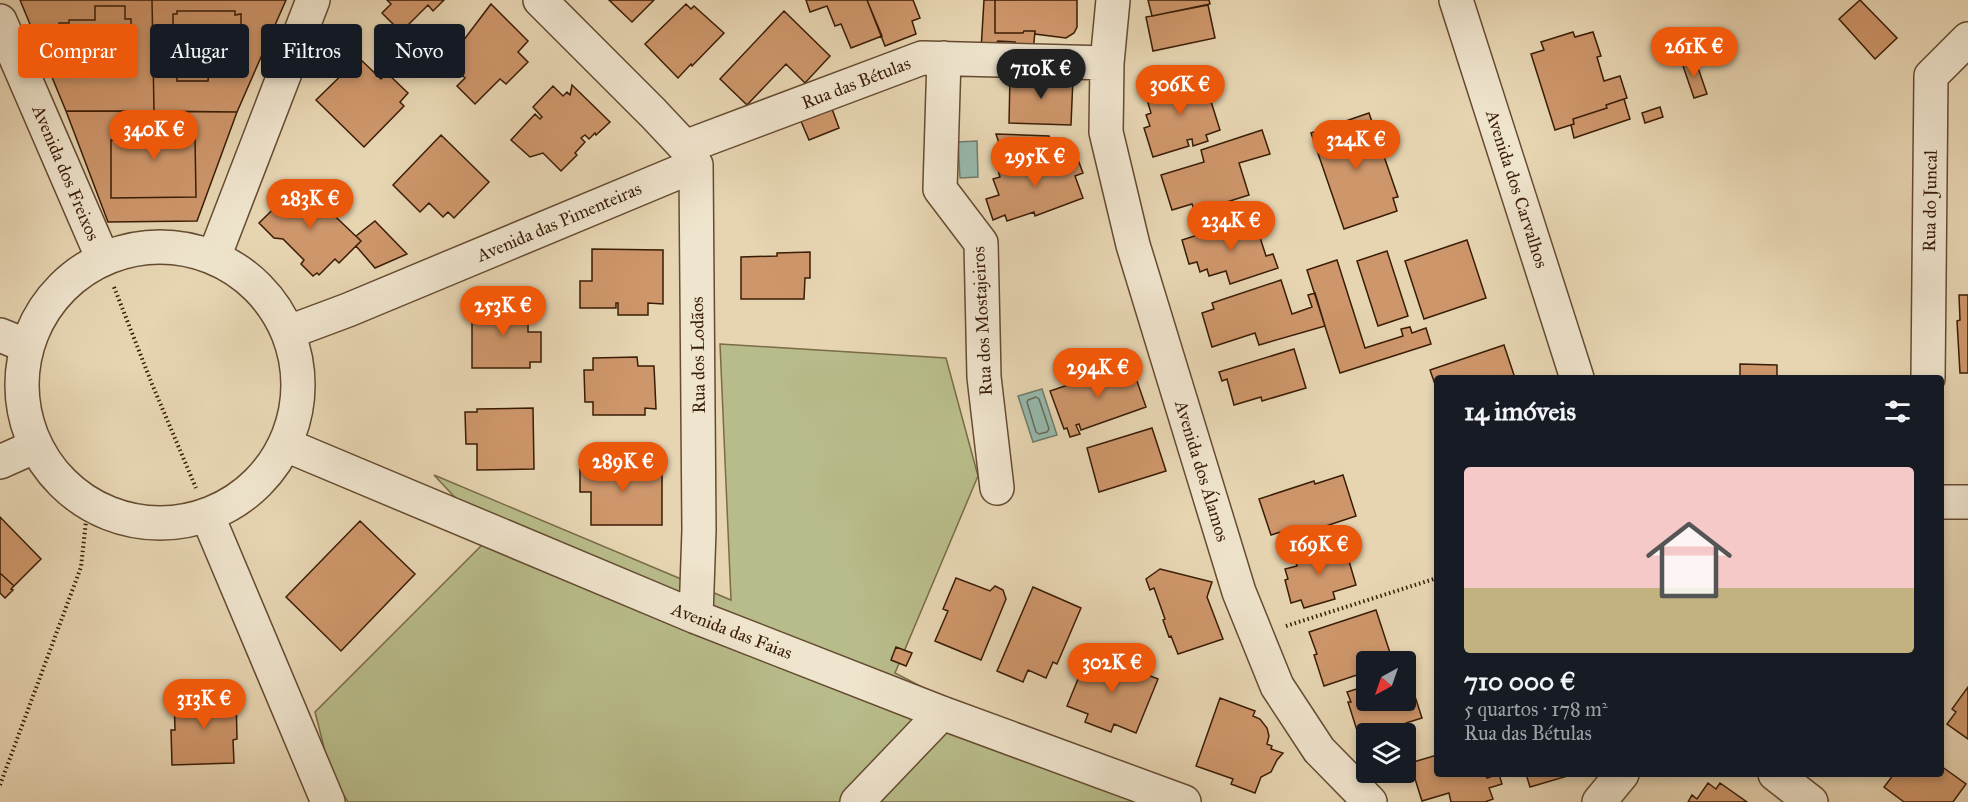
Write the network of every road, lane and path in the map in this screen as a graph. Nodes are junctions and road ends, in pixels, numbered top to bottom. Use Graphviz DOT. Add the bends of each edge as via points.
graph roads {
  1 [pos="313,0"];
  2 [pos="540,0"];
  3 [pos="1113,0"];
  4 [pos="1456,0"];
  5 [pos="0,21"];
  6 [pos="1968,39"];
  7 [pos="944,58"];
  8 [pos="1107,63"];
  9 [pos="690,156"];
  10 [pos="214,257"];
  11 [pos="103,259"];
  12 [pos="289,332"];
  13 [pos="14,340"];
  14 [pos="1576,375"];
  15 [pos="1928,375"];
  16 [pos="286,445"];
  17 [pos="36,446"];
  18 [pos="0,462"];
  19 [pos="997,488"];
  20 [pos="1944,502"];
  21 [pos="1968,502"];
  22 [pos="88,503"];
  23 [pos="208,517"];
  24 [pos="1434,579"];
  25 [pos="696,617"];
  26 [pos="1256,635"];
  27 [pos="942,713"];
  28 [pos="1620,777"];
  29 [pos="1779,777"];
  30 [pos="0,785"];
  31 [pos="328,802"];
  32 [pos="857,802"];
  33 [pos="1184,802"];
  34 [pos="1370,802"];
  35 [pos="1599,802"];
  36 [pos="1810,802"];
  1 -- 10 [label="street"];
  2 -- 9 [label="street" via="653,113"];
  3 -- 8 [label="street, Avenida dos Álamos"];
  4 -- 14 [label="street, Avenida dos Carvalhos"];
  5 -- 11 [label="street, Avenida dos Freixos"];
  6 -- 15 [label="street, Rua do Juncal" via="1931,76"];
  7 -- 8 [label="street, Rua das Bétulas"];
  7 -- 9 [label="street, Rua das Bétulas" via="922,58"];
  7 -- 19 [label="street, Rua dos Mostajeiros" via="940,189 981,243 984,377"];
  8 -- 26 [label="street, Avenida dos Álamos" via="1106,132 1134,245 1239,592"];
  9 -- 12 [label="street, Avenida das Pimenteiras" via="348,310"];
  9 -- 25 [label="street, Rua dos Lodãos" via="699,530"];
  10 -- 11 [label="street" via="177,248 139,248"];
  10 -- 12 [label="street" via="246,277"];
  11 -- 13 [label="street" via="69,281"];
  11 -- 23 [label="path"];
  12 -- 16 [label="street" via="298,373 297,410"];
  13 -- 17 [label="street" via="25,415"];
  16 -- 23 [label="street" via="265,477"];
  16 -- 25 [label="street, Avenida das Faias"];
  17 -- 18 [label="street"];
  17 -- 22 [label="street" via="58,478"];
  20 -- 21 [label="street"];
  22 -- 23 [label="street" via="124,519 163,524"];
  22 -- 30 [label="path" via="81,567"];
  23 -- 31 [label="street"];
  24 -- 26 [label="path"];
  25 -- 27 [label="street, Avenida das Faias"];
  26 -- 34 [label="street, Avenida dos Álamos" via="1277,686 1319,750"];
  27 -- 32 [label="street"];
  27 -- 33 [label="street, Avenida das Faias"];
  28 -- 35 [label="street"];
  29 -- 36 [label="street"];
}
